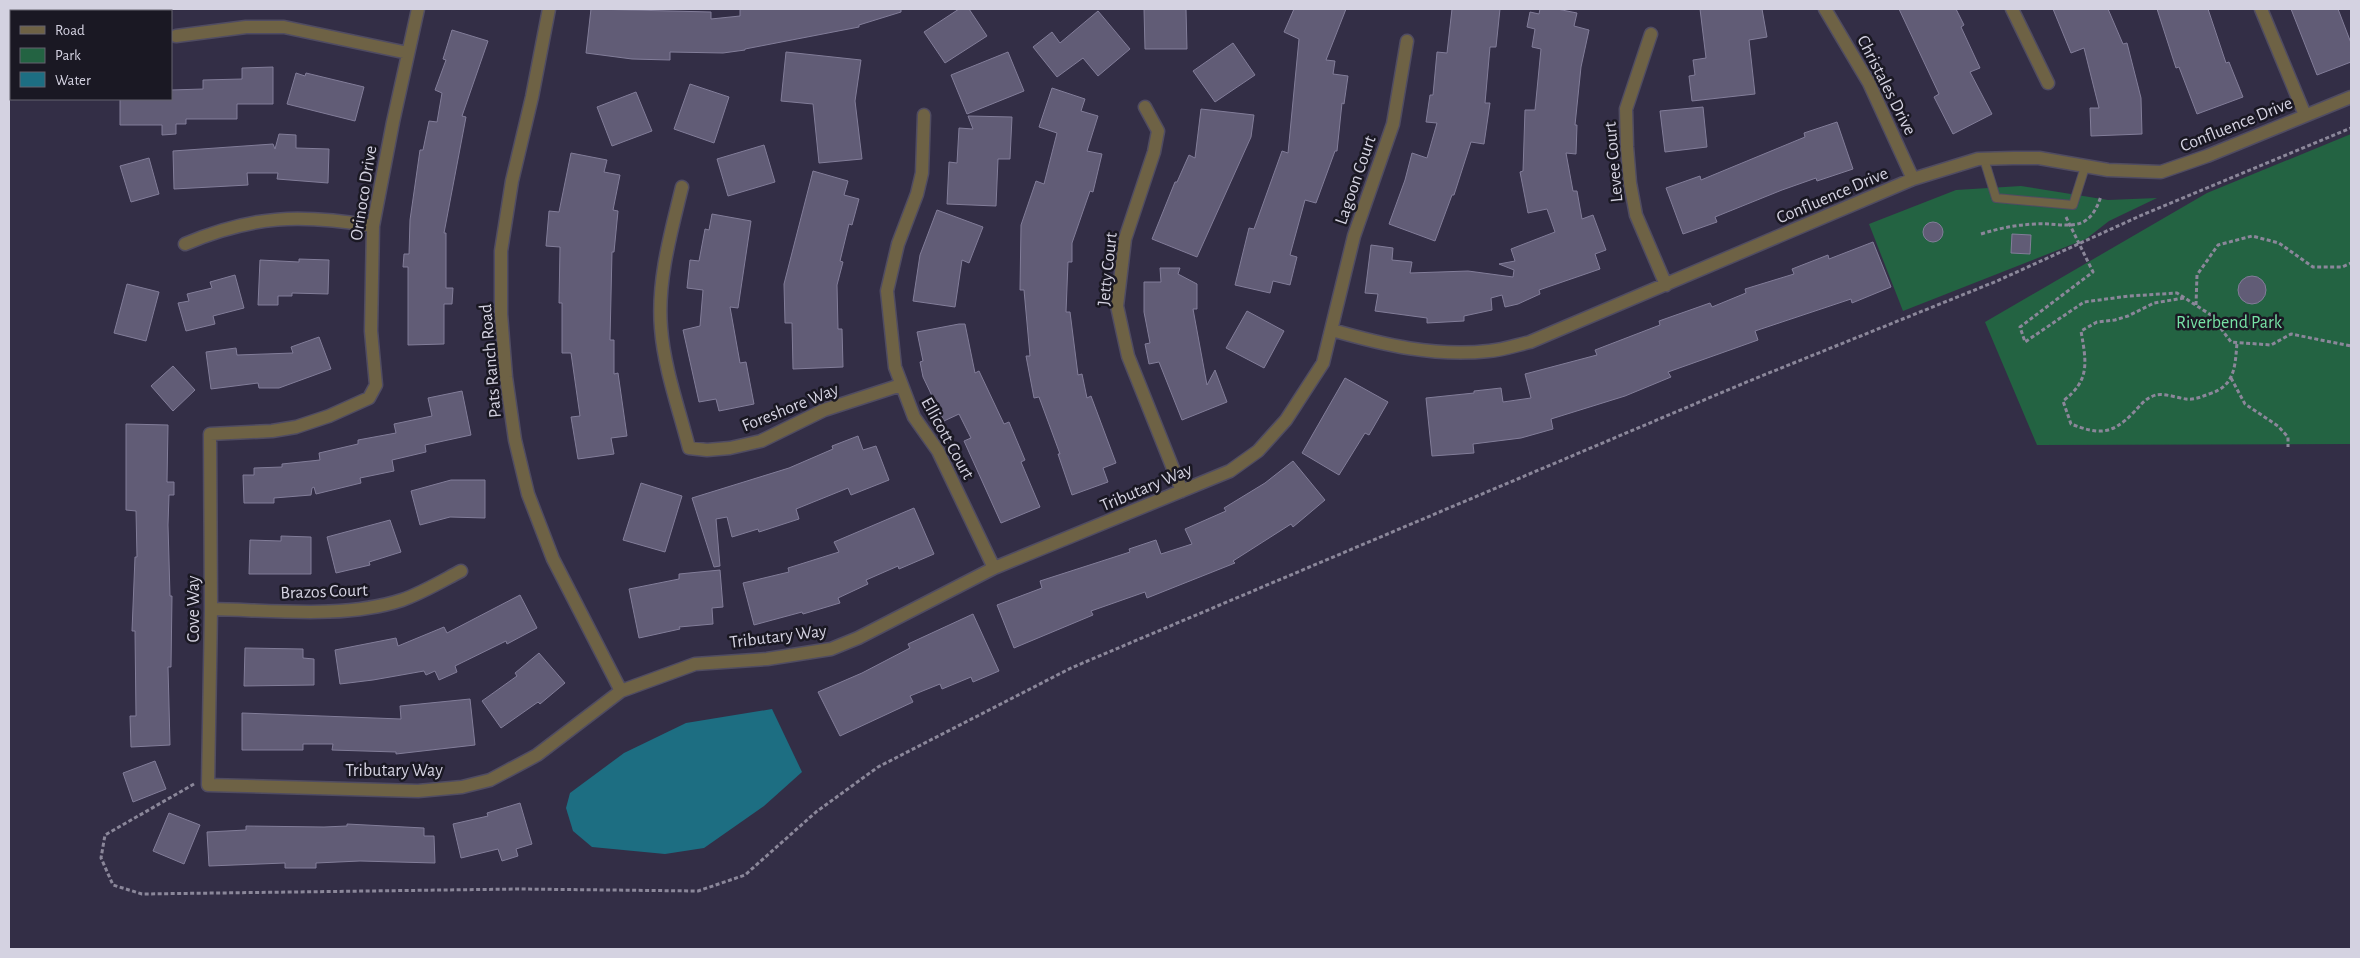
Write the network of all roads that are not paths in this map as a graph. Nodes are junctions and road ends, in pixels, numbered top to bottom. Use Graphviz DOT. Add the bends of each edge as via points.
graph roads {
  1 [pos="418,9"];
  2 [pos="549,9"];
  3 [pos="1825,9"];
  4 [pos="2012,9"];
  5 [pos="2261,9"];
  6 [pos="1651,34"];
  7 [pos="176,36"];
  8 [pos="1407,41"];
  9 [pos="408,54"];
  10 [pos="2048,83"];
  11 [pos="2351,97"];
  12 [pos="1145,107"];
  13 [pos="924,115"];
  14 [pos="2306,115"];
  15 [pos="1984,159"];
  16 [pos="2085,167"];
  17 [pos="1913,179"];
  18 [pos="682,187"];
  19 [pos="373,226"];
  20 [pos="185,244"];
  21 [pos="1666,285"];
  22 [pos="1332,330"];
  23 [pos="901,385"];
  24 [pos="210,434"];
  25 [pos="1182,491"];
  26 [pos="994,568"];
  27 [pos="461,571"];
  28 [pos="211,609"];
  29 [pos="621,692"];
  30 [pos="208,780"];
  1 -- 9 [label="street, Orinoco Drive"];
  2 -- 29 [label="street, Pats Ranch Road" via="512,181 501,251 506,377 515,440 528,494 553,558"];
  3 -- 17 [label="street, Christales Drive" via="1869,84"];
  4 -- 10 [label="street"];
  5 -- 14 [label="street"];
  6 -- 21 [label="street, Levee Court" via="1626,109 1627,148 1636,216"];
  7 -- 9 [label="street" via="246,27 284,27"];
  8 -- 22 [label="street, Lagoon Court" via="1393,124 1354,236"];
  9 -- 19 [label="street, Orinoco Drive"];
  11 -- 14 [label="street, Confluence Drive"];
  12 -- 25 [label="street, Jetty Court" via="1158,131 1125,238 1117,306 1128,356"];
  13 -- 23 [label="street, Ellicott Court" via="922,173 898,244 887,291 895,367"];
  14 -- 16 [label="street, Confluence Drive" via="2161,172"];
  15 -- 16 [label="street, Confluence Drive" via="2039,158"];
  15 -- 16 [label="lane" via="1996,198 2073,205"];
  15 -- 17 [label="street, Confluence Drive"];
  17 -- 21 [label="street, Confluence Drive"];
  18 -- 23 [label="street, Foreshore Way" via="670,237 661,328 689,448 730,448 761,441 824,410"];
  19 -- 20 [label="street" via="279,218 215,231"];
  19 -- 24 [label="street, Orinoco Drive" via="372,331 376,385 369,398 296,426 272,431"];
  21 -- 22 [label="street, Confluence Drive" via="1530,342 1490,351 1459,353 1403,349"];
  22 -- 25 [label="street, Tributary Way" via="1324,363 1286,420 1258,451 1230,471"];
  23 -- 26 [label="street, Ellicott Court" via="914,417 938,451"];
  24 -- 28 [label="street, Cove Way"];
  25 -- 26 [label="street, Tributary Way"];
  26 -- 29 [label="street, Tributary Way" via="831,649 767,659 695,664"];
  27 -- 28 [label="street, Brazos Court" via="403,600 373,607 340,610"];
  28 -- 30 [label="street, Cove Way"];
  29 -- 30 [label="street, Tributary Way" via="536,755 490,780 462,787 418,791"];
}
